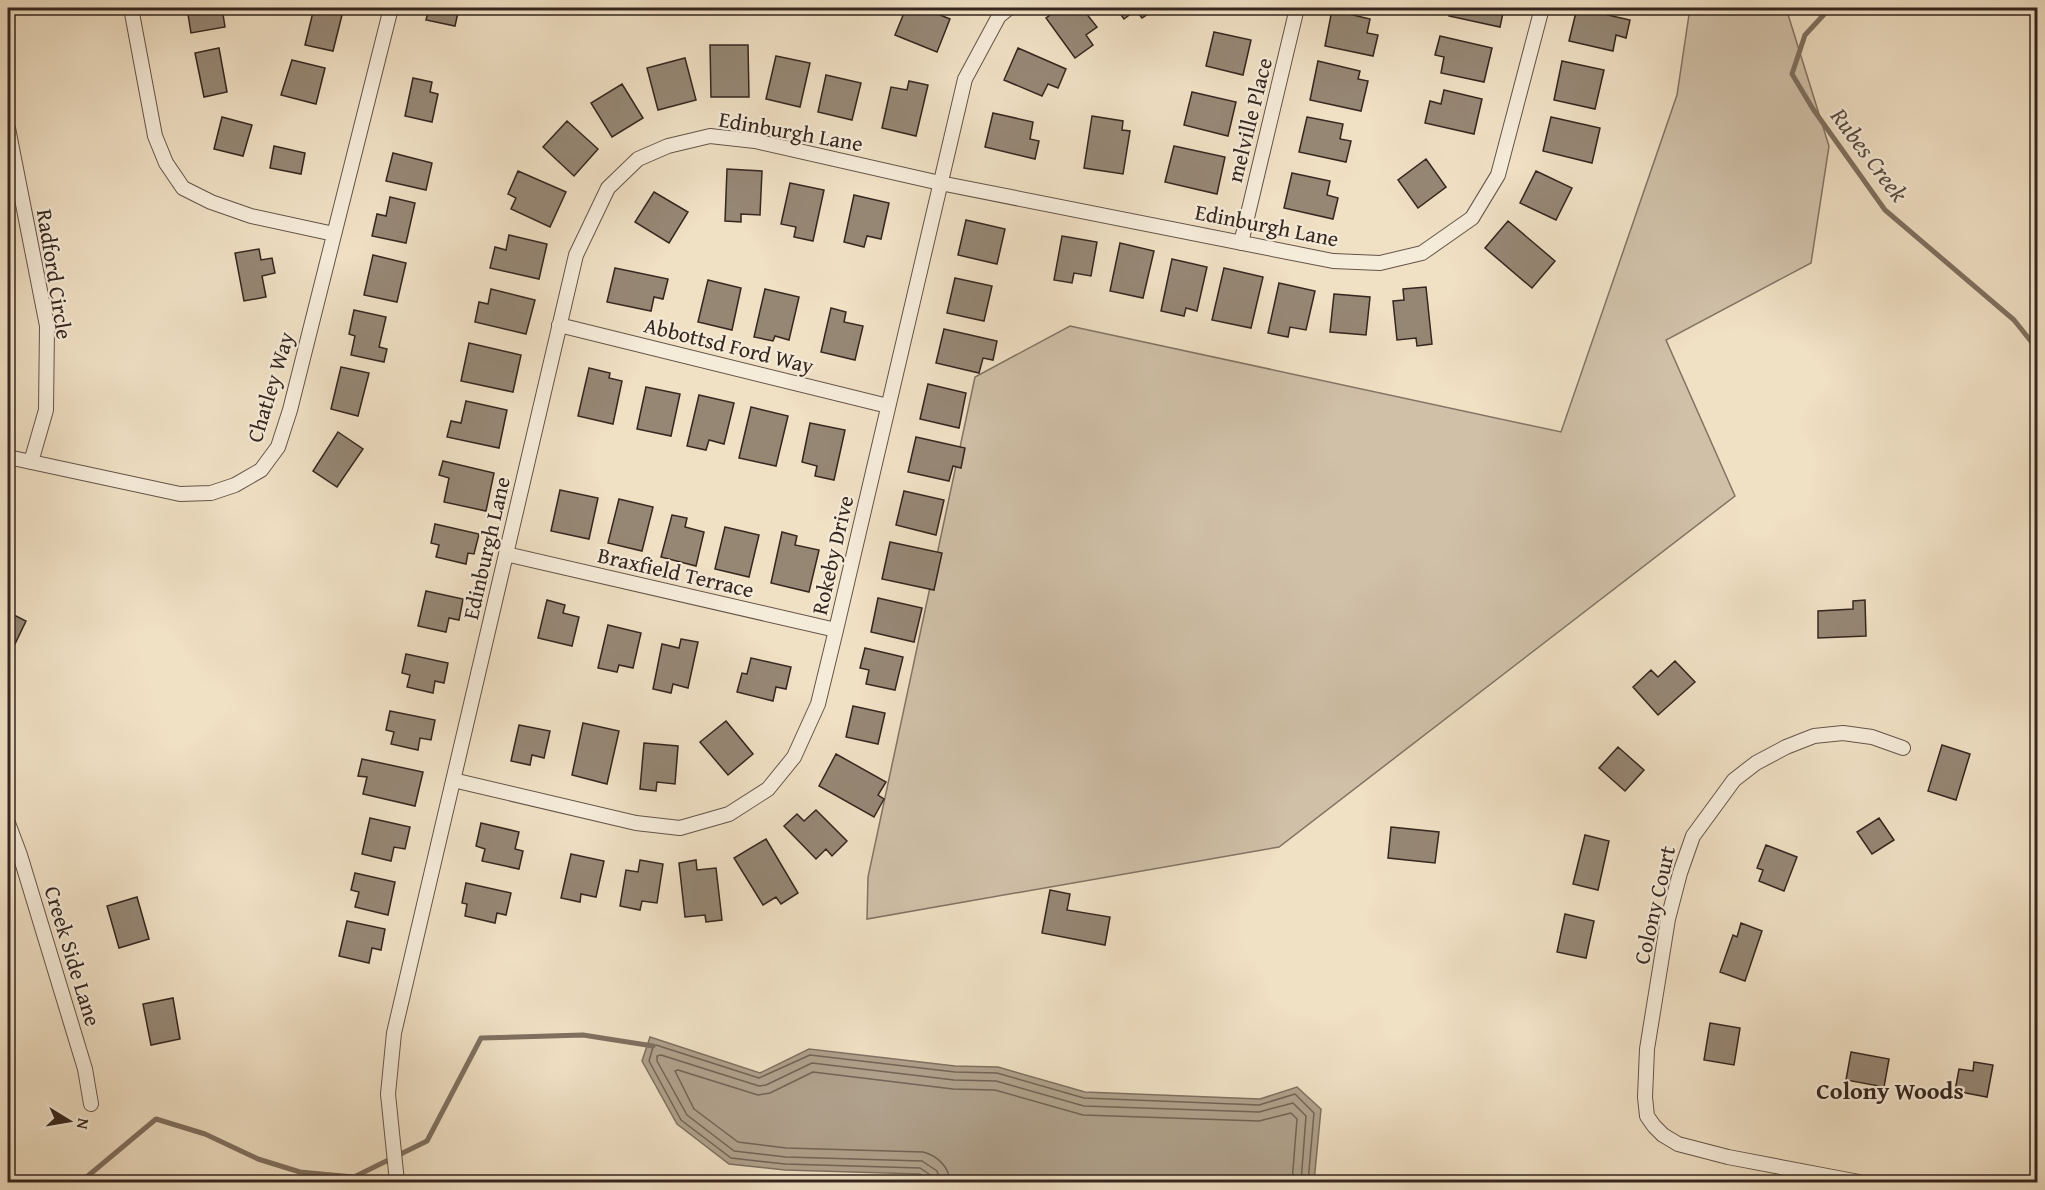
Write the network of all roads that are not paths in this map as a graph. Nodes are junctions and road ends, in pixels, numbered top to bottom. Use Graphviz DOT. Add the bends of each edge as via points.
graph roads {
  1 [pos="131,8"];
  2 [pos="391,8"];
  3 [pos="1009,8"];
  4 [pos="1298,8"];
  5 [pos="1542,8"];
  6 [pos="8,128"];
  7 [pos="940,183"];
  8 [pos="334,234"];
  9 [pos="1241,243"];
  10 [pos="559,325"];
  11 [pos="888,406"];
  12 [pos="8,457"];
  13 [pos="31,462"];
  14 [pos="506,554"];
  15 [pos="836,630"];
  16 [pos="1903,748"];
  17 [pos="453,780"];
  18 [pos="8,823"];
  19 [pos="91,1104"];
  20 [pos="397,1182"];
  21 [pos="1859,1182"];
  1 -- 8 [label="street" via="155,136 166,163 183,188 251,216"];
  2 -- 8 [label="street, Chatley Way"];
  3 -- 7 [label="street, Rokeby Drive" via="999,16 965,80"];
  4 -- 9 [label="street, melville Place"];
  5 -- 9 [label="street, Edinburgh Lane" via="1498,174 1472,218 1422,253 1380,263 1333,261"];
  6 -- 13 [label="street, Radford Circle" via="47,327 46,410"];
  7 -- 9 [label="street, Edinburgh Lane"];
  7 -- 10 [label="street, Edinburgh Lane" via="755,141 710,136 668,146 638,159 608,188 576,255"];
  7 -- 11 [label="street, Rokeby Drive"];
  8 -- 13 [label="street, Chatley Way" via="290,410 278,447 261,470 211,493 180,494"];
  10 -- 11 [label="street, Abbottsd Ford Way"];
  10 -- 14 [label="street, Edinburgh Lane"];
  11 -- 15 [label="street, Rokeby Drive"];
  12 -- 13 [label="street, Chatley Way"];
  14 -- 15 [label="street, Braxfield Terrace"];
  14 -- 17 [label="street, Edinburgh Lane"];
  15 -- 17 [label="street, Rokeby Drive" via="818,704 795,757 768,789 729,814 680,828 636,823"];
  16 -- 21 [label="street, Colony Court" via="1872,737 1814,736 1756,763 1734,780 1693,836 1680,873 1668,919 1647,1049 1647,1116 1678,1144"];
  17 -- 20 [label="street, Edinburgh Lane" via="394,1033 388,1094"];
  18 -- 19 [label="street, Creek Side Lane" via="86,1069"];
}
